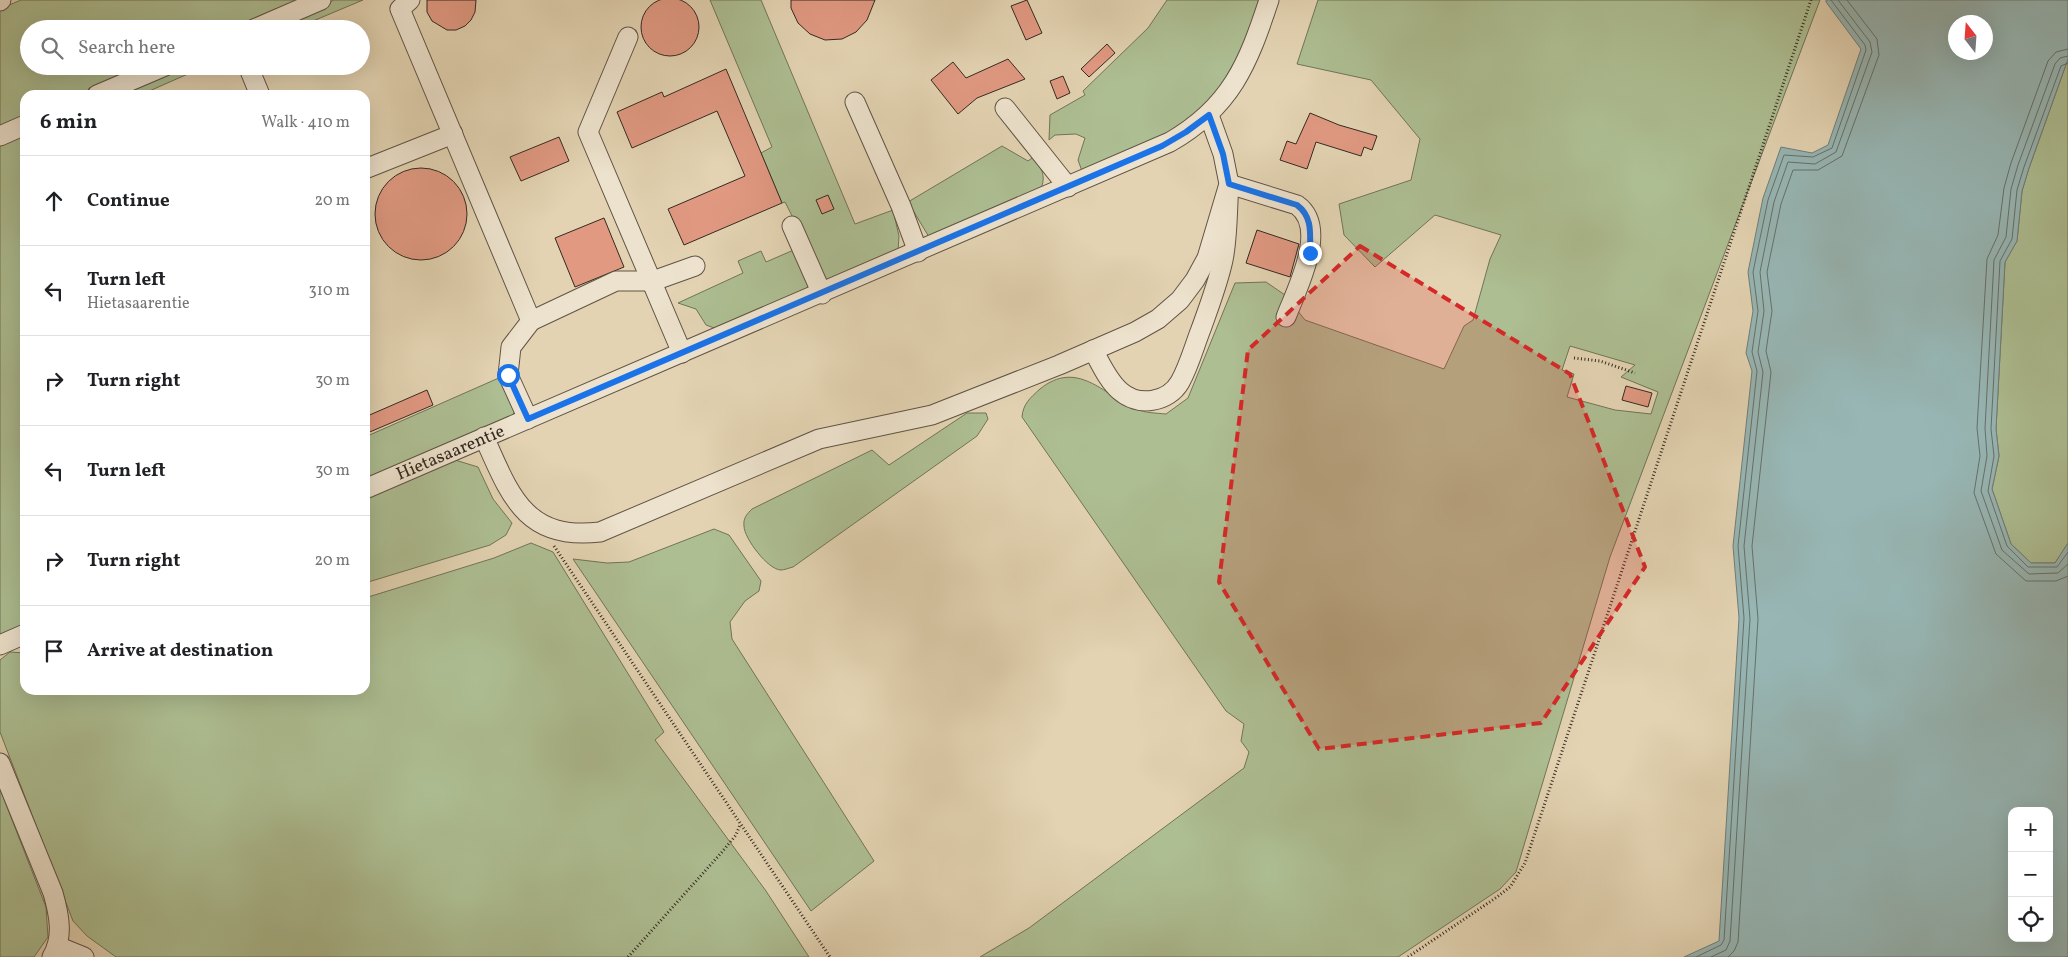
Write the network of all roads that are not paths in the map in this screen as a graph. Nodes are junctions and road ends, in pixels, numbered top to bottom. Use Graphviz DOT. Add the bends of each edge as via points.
graph roads {
  1 [pos="321,0"];
  2 [pos="410,0"];
  3 [pos="1269,0"];
  4 [pos="275,20"];
  5 [pos="628,37"];
  6 [pos="144,75"];
  7 [pos="252,75"];
  8 [pos="109,90"];
  9 [pos="258,90"];
  10 [pos="855,102"];
  11 [pos="1005,108"];
  12 [pos="1209,115"];
  13 [pos="20,127"];
  14 [pos="452,134"];
  15 [pos="0,136"];
  16 [pos="370,167"];
  17 [pos="1229,184"];
  18 [pos="1068,187"];
  19 [pos="792,226"];
  20 [pos="918,252"];
  21 [pos="695,266"];
  22 [pos="653,281"];
  23 [pos="822,294"];
  24 [pos="1286,317"];
  25 [pos="531,321"];
  26 [pos="1094,350"];
  27 [pos="682,353"];
  28 [pos="528,419"];
  29 [pos="484,437"];
  30 [pos="370,487"];
  31 [pos="20,636"];
  32 [pos="0,645"];
  33 [pos="0,763"];
  34 [pos="54,951"];
  35 [pos="84,957"];
  1 -- 4 [label="street"];
  2 -- 14 [label="street" via="400,9"];
  3 -- 12 [label="street, Hietasaarentie" via="1243,70 1228,95"];
  5 -- 22 [label="street" via="588,132"];
  6 -- 8 [label="street"];
  7 -- 9 [label="street"];
  10 -- 20 [label="street"];
  11 -- 18 [label="street"];
  12 -- 17 [label="street" via="1223,154"];
  12 -- 18 [label="street, Hietasaarentie" via="1170,142"];
  13 -- 15 [label="street"];
  14 -- 16 [label="street"];
  14 -- 25 [label="street"];
  17 -- 24 [label="street" via="1297,205 1306,212 1310,226 1310,253"];
  17 -- 26 [label="street" via="1207,258 1180,300 1158,319"];
  17 -- 26 [label="street" via="1223,259 1188,364 1175,388 1160,399 1132,398 1120,392 1109,379"];
  18 -- 20 [label="street, Hietasaarentie"];
  19 -- 23 [label="street"];
  20 -- 23 [label="street, Hietasaarentie"];
  21 -- 22 [label="street"];
  22 -- 25 [label="street" via="616,281"];
  22 -- 27 [label="street"];
  23 -- 27 [label="street, Hietasaarentie"];
  25 -- 28 [label="street" via="511,347 508,375"];
  26 -- 29 [label="street" via="932,415 818,439 600,532 577,535 558,531 537,521 515,501"];
  27 -- 28 [label="street, Hietasaarentie"];
  28 -- 29 [label="street, Hietasaarentie"];
  29 -- 30 [label="street, Hietasaarentie"];
  31 -- 32 [label="street"];
  33 -- 34 [label="street" via="53,893 59,922"];
  34 -- 35 [label="street"];
}
